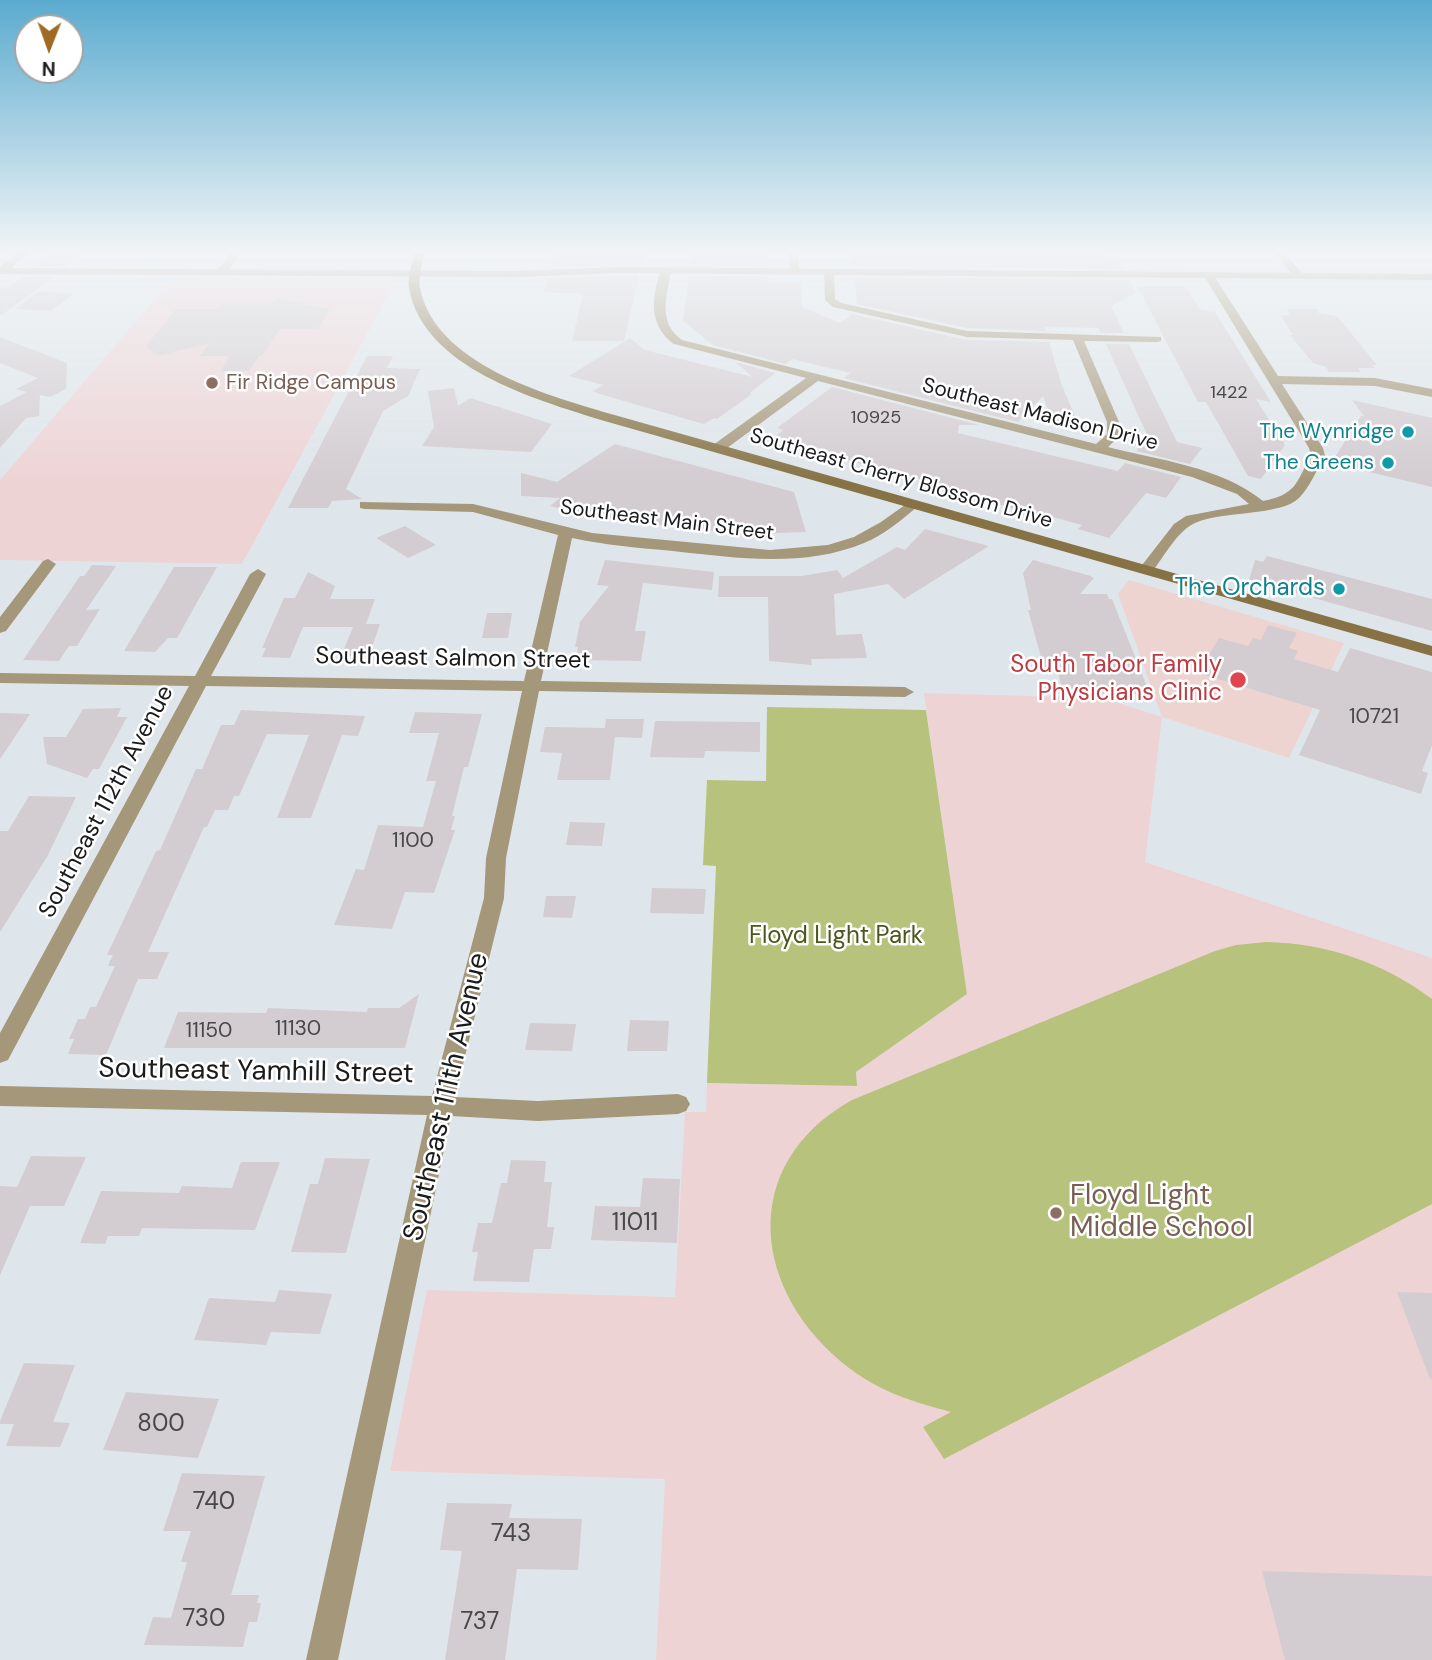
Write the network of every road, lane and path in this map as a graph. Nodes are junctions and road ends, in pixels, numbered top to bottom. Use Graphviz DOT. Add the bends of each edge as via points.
graph roads {
  1 [pos="433,328"];
  2 [pos="661,328"];
  3 [pos="940,328"];
  4 [pos="1242,328"];
  5 [pos="1078,339"];
  6 [pos="1157,339"];
  7 [pos="814,378"];
  8 [pos="1275,380"];
  9 [pos="1432,393"];
  10 [pos="718,448"];
  11 [pos="1098,449"];
  12 [pos="912,504"];
  13 [pos="365,505"];
  14 [pos="1262,507"];
  15 [pos="566,533"];
  16 [pos="48,564"];
  17 [pos="1147,569"];
  18 [pos="257,574"];
  19 [pos="0,628"];
  20 [pos="1432,652"];
  21 [pos="0,678"];
  22 [pos="200,679"];
  23 [pos="532,685"];
  24 [pos="905,692"];
  25 [pos="0,1054"];
  26 [pos="0,1097"];
  27 [pos="678,1104"];
  28 [pos="441,1105"];
  29 [pos="322,1660"];
  1 -- 10 [label="main road, Southeast Cherry Blossom Drive" via="491,374 553,401"];
  2 -- 7 [label="street, Southeast Madison Drive" via="678,342"];
  3 -- 5 [label="street"];
  4 -- 8 [label="street"];
  5 -- 6 [label="street"];
  5 -- 11 [label="street" via="1114,422 1114,435"];
  7 -- 10 [label="street"];
  7 -- 11 [label="street, Southeast Madison Drive"];
  8 -- 9 [label="street" via="1375,382"];
  8 -- 14 [label="street" via="1318,456 1297,493 1289,500"];
  10 -- 12 [label="main road, Southeast Cherry Blossom Drive"];
  11 -- 14 [label="street, Southeast Madison Drive" via="1197,474 1242,491"];
  12 -- 15 [label="street, Southeast Main Street" via="880,531 836,548 804,554 738,553"];
  12 -- 17 [label="main road, Southeast Cherry Blossom Drive"];
  13 -- 15 [label="street, Southeast Main Street" via="488,510"];
  14 -- 17 [label="street" via="1191,519 1179,527"];
  15 -- 23 [label="street, Southeast 111th Avenue"];
  16 -- 19 [label="street"];
  17 -- 20 [label="main road, Southeast Cherry Blossom Drive"];
  18 -- 22 [label="street, Southeast 112th Avenue"];
  21 -- 22 [label="street, Southeast Salmon Street"];
  22 -- 23 [label="street, Southeast Salmon Street"];
  22 -- 25 [label="street, Southeast 112th Avenue"];
  23 -- 24 [label="street, Southeast Salmon Street"];
  23 -- 28 [label="street, Southeast 111th Avenue" via="496,858 495,898"];
  26 -- 28 [label="street, Southeast Yamhill Street"];
  27 -- 28 [label="street, Southeast Yamhill Street" via="538,1111"];
  28 -- 29 [label="street, Southeast 111th Avenue"];
}
